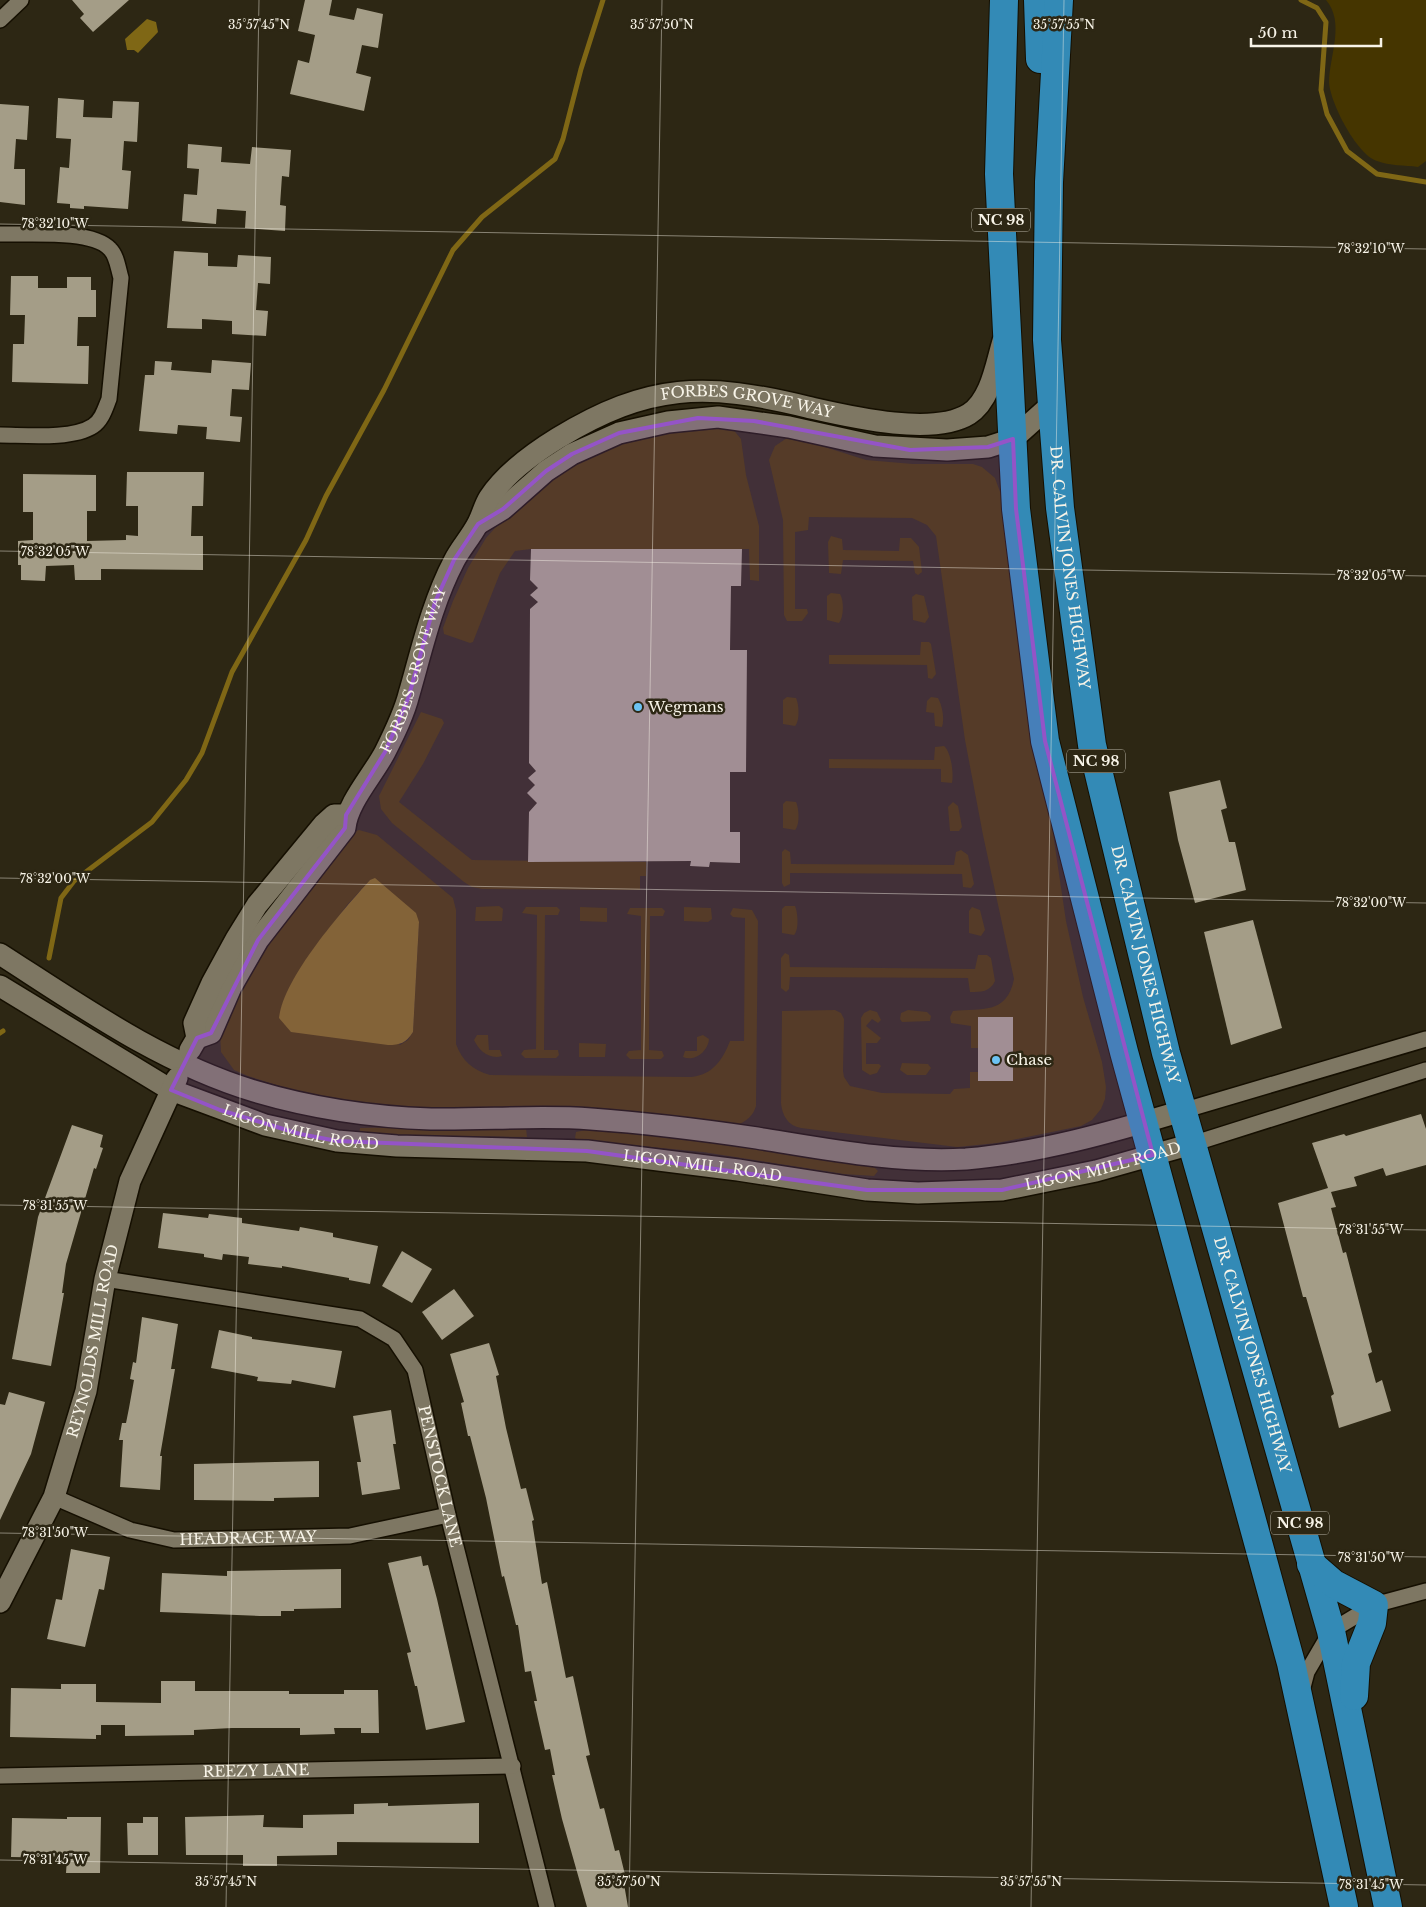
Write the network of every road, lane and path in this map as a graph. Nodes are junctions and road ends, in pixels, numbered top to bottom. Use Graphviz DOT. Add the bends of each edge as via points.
graph roads {
  1 [pos="21,0"];
  2 [pos="1004,0"];
  3 [pos="1038,0"];
  4 [pos="1059,0"];
  5 [pos="0,20"];
  6 [pos="1049,182"];
  7 [pos="0,234"];
  8 [pos="1007,328"];
  9 [pos="754,394"];
  10 [pos="1052,404"];
  11 [pos="0,435"];
  12 [pos="1013,439"];
  13 [pos="600,440"];
  14 [pos="478,524"];
  15 [pos="0,954"];
  16 [pos="0,986"];
  17 [pos="1426,1039"];
  18 [pos="1426,1070"];
  19 [pos="177,1077"];
  20 [pos="1182,1111"];
  21 [pos="1144,1122"];
  22 [pos="1192,1144"];
  23 [pos="1153,1155"];
  24 [pos="106,1279"];
  25 [pos="54,1497"];
  26 [pos="448,1515"];
  27 [pos="1311,1564"];
  28 [pos="1426,1591"];
  29 [pos="0,1602"];
  30 [pos="1374,1605"];
  31 [pos="1331,1631"];
  32 [pos="1300,1705"];
  33 [pos="1354,1739"];
  34 [pos="513,1766"];
  35 [pos="0,1776"];
  36 [pos="1325,1822"];
  37 [pos="547,1907"];
  38 [pos="1344,1907"];
  39 [pos="1356,1907"];
  40 [pos="1388,1907"];
  1 -- 5 [label="street"];
  2 -- 8 [label="highway, NC 98" via="999,174"];
  3 -- 6 [label="highway"];
  4 -- 6 [label="highway, DR. CALVIN JONES HIGHWAY / NC 98"];
  6 -- 10 [label="highway, DR. CALVIN JONES HIGHWAY / NC 98" via="1047,340"];
  7 -- 11 [label="street" via="82,236 98,241 110,248 121,278 109,399 103,415 93,426 63,434"];
  8 -- 9 [label="street, FORBES GROVE WAY" via="982,401 969,414 950,421 897,423 848,417"];
  8 -- 12 [label="highway, NC 98"];
  9 -- 13 [label="street" via="736,401 670,405 622,424"];
  9 -- 14 [label="street, FORBES GROVE WAY" via="694,390 670,392 616,407 584,422 548,444 505,478 488,500"];
  10 -- 12 [label="street, FORBES GROVE WAY"];
  10 -- 20 [label="highway, DR. CALVIN JONES HIGHWAY / NC 98" via="1060,508 1092,745"];
  12 -- 13 [label="street, FORBES GROVE WAY" via="988,447 910,450 718,417 668,422"];
  12 -- 21 [label="highway, NC 98" via="1016,509 1045,741"];
  13 -- 14 [label="street, FORBES GROVE WAY" via="546,471 503,509"];
  14 -- 19 [label="street, FORBES GROVE WAY" via="454,560 436,602 408,699 385,752 346,815 334,815 324,824 258,905 212,983 194,1024 197,1038"];
  15 -- 19 [label="street, LIGON MILL ROAD" via="124,1034"];
  16 -- 19 [label="street, LIGON MILL ROAD"];
  17 -- 20 [label="street, LIGON MILL ROAD"];
  18 -- 22 [label="street, LIGON MILL ROAD"];
  19 -- 21 [label="street, LIGON MILL ROAD" via="253,1090 336,1110 428,1119 589,1119 909,1159 964,1159 1006,1154"];
  19 -- 23 [label="street, LIGON MILL ROAD" via="265,1125 337,1141 397,1146 587,1151 867,1190 918,1193 1002,1190 1096,1171"];
  19 -- 24 [label="street, REYNOLDS MILL ROAD" via="130,1181"];
  20 -- 21 [label="street, LIGON MILL ROAD"];
  20 -- 22 [label="highway, DR. CALVIN JONES HIGHWAY / NC 98"];
  21 -- 23 [label="highway, NC 98"];
  22 -- 23 [label="street, LIGON MILL ROAD"];
  22 -- 27 [label="highway, DR. CALVIN JONES HIGHWAY / NC 98"];
  23 -- 32 [label="highway, NC 98"];
  24 -- 25 [label="street, REYNOLDS MILL ROAD" via="86,1391"];
  24 -- 26 [label="street, PENSTOCK LANE" via="360,1319 394,1339 415,1370"];
  25 -- 26 [label="street, HEADRACE WAY" via="130,1530 174,1540 350,1536"];
  25 -- 29 [label="street, REYNOLDS MILL ROAD"];
  26 -- 34 [label="street, PENSTOCK LANE"];
  27 -- 30 [label="highway" via="1334,1584"];
  27 -- 31 [label="highway, DR. CALVIN JONES HIGHWAY / NC 98"];
  28 -- 30 [label="street"];
  30 -- 31 [label="street"];
  30 -- 33 [label="highway" via="1372,1623 1356,1663"];
  31 -- 32 [label="street" via="1308,1672"];
  31 -- 33 [label="highway, DR. CALVIN JONES HIGHWAY / NC 98"];
  32 -- 36 [label="highway, NC 98"];
  33 -- 40 [label="highway, DR. CALVIN JONES HIGHWAY / NC 98"];
  34 -- 35 [label="street, REEZY LANE"];
  34 -- 37 [label="street, PENSTOCK LANE"];
  36 -- 38 [label="highway, NC 98"];
  36 -- 39 [label="highway"];
}
